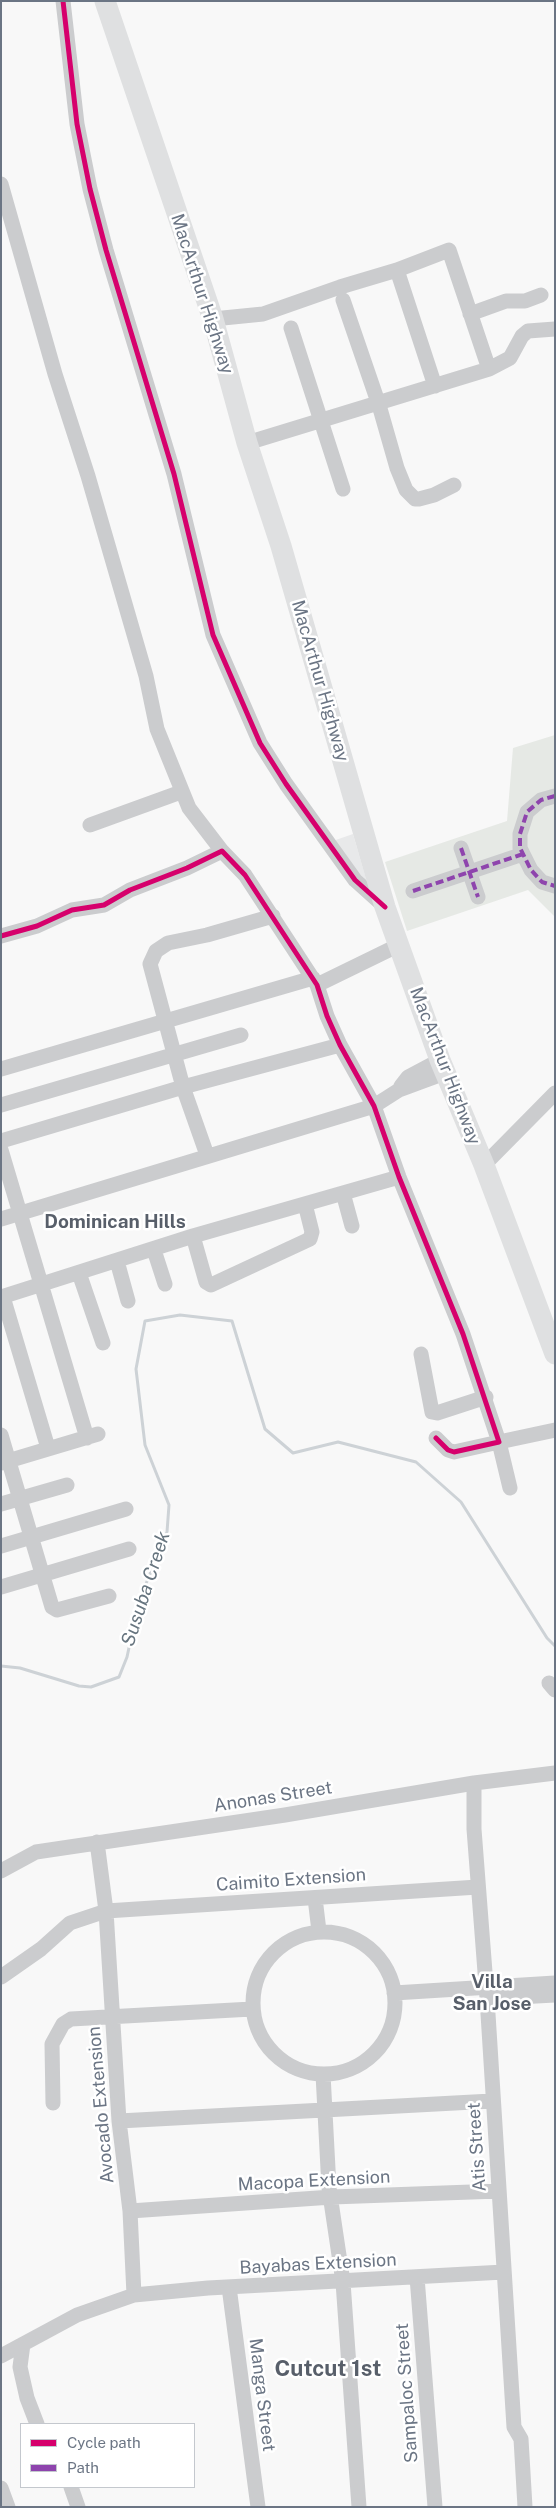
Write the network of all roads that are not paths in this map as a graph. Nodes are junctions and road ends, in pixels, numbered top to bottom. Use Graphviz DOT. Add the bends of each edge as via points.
graph roads {
  1 [pos="63,1"];
  2 [pos="105,1"];
  3 [pos="1,184"];
  4 [pos="397,270"];
  5 [pos="541,295"];
  6 [pos="343,300"];
  7 [pos="470,314"];
  8 [pos="213,319"];
  9 [pos="291,328"];
  10 [pos="555,329"];
  11 [pos="489,369"];
  12 [pos="435,386"];
  13 [pos="379,405"];
  14 [pos="322,421"];
  15 [pos="247,443"];
  16 [pos="454,485"];
  17 [pos="343,489"];
  18 [pos="181,792"];
  19 [pos="555,796"];
  20 [pos="90,825"];
  21 [pos="461,848"];
  22 [pos="222,851"];
  23 [pos="523,854"];
  24 [pos="469,872"];
  25 [pos="555,886"];
  26 [pos="413,891"];
  27 [pos="478,897"];
  28 [pos="385,907"];
  29 [pos="273,916"];
  30 [pos="1,936"];
  31 [pos="399,945"];
  32 [pos="315,982"];
  33 [pos="165,1020"];
  34 [pos="241,1035"];
  35 [pos="340,1045"];
  36 [pos="175,1054"];
  37 [pos="442,1066"];
  38 [pos="1,1068"];
  39 [pos="184,1087"];
  40 [pos="555,1093"];
  41 [pos="1,1105"];
  42 [pos="374,1106"];
  43 [pos="1,1141"];
  44 [pos="1,1150"];
  45 [pos="207,1156"];
  46 [pos="484,1166"];
  47 [pos="399,1177"];
  48 [pos="344,1193"];
  49 [pos="304,1204"];
  50 [pos="20,1213"];
  51 [pos="1,1219"];
  52 [pos="352,1226"];
  53 [pos="193,1236"];
  54 [pos="154,1250"];
  55 [pos="117,1261"];
  56 [pos="79,1273"];
  57 [pos="42,1283"];
  58 [pos="165,1284"];
  59 [pos="2,1297"];
  60 [pos="128,1301"];
  61 [pos="103,1343"];
  62 [pos="421,1354"];
  63 [pos="555,1354"];
  64 [pos="486,1397"];
  65 [pos="555,1430"];
  66 [pos="1,1435"];
  67 [pos="436,1438"];
  68 [pos="499,1442"];
  69 [pos="48,1448"];
  70 [pos="5,1462"];
  71 [pos="68,1485"];
  72 [pos="510,1488"];
  73 [pos="20,1499"];
  74 [pos="1,1504"];
  75 [pos="126,1509"];
  76 [pos="33,1537"];
  77 [pos="1,1546"];
  78 [pos="129,1549"];
  79 [pos="44,1575"];
  80 [pos="1,1587"];
  81 [pos="109,1596"];
  82 [pos="555,1772"];
  83 [pos="474,1783"];
  84 [pos="97,1842"];
  85 [pos="1,1871"];
  86 [pos="478,1887"];
  87 [pos="315,1898"];
  88 [pos="106,1910"];
  89 [pos="319,1931"];
  90 [pos="1,1977"];
  91 [pos="555,1983"];
  92 [pos="487,1993"];
  93 [pos="555,1995"];
  94 [pos="395,1998"];
  95 [pos="252,2009"];
  96 [pos="112,2017"];
  97 [pos="327,2074"];
  98 [pos="492,2101"];
  99 [pos="53,2103"];
  100 [pos="329,2111"];
  101 [pos="120,2121"];
  102 [pos="499,2192"];
  103 [pos="332,2198"];
  104 [pos="130,2211"];
  105 [pos="504,2272"];
  106 [pos="417,2277"];
  107 [pos="343,2282"];
  108 [pos="229,2287"];
  109 [pos="134,2295"];
  110 [pos="23,2344"];
  111 [pos="5,2354"];
  112 [pos="20,2367"];
  113 [pos="37,2423"];
  114 [pos="1,2488"];
  115 [pos="71,2488"];
  116 [pos="8,2507"];
  117 [pos="78,2507"];
  118 [pos="258,2507"];
  119 [pos="359,2507"];
  120 [pos="435,2507"];
  121 [pos="525,2507"];
  1 -- 28 [label="street" via="77,124 90,189 174,474 213,635 260,743 355,880"];
  2 -- 8 [label="highway, MacArthur Highway"];
  3 -- 18 [label="street" via="146,676 157,730"];
  4 -- 7 [label="street" via="449,250"];
  4 -- 8 [label="street" via="263,314"];
  4 -- 12 [label="street"];
  5 -- 7 [label="street" via="526,301 506,301"];
  6 -- 13 [label="street"];
  7 -- 11 [label="street"];
  8 -- 15 [label="highway, MacArthur Highway"];
  9 -- 14 [label="street"];
  10 -- 11 [label="street" via="528,331 510,358"];
  11 -- 12 [label="street"];
  12 -- 13 [label="street"];
  13 -- 14 [label="street"];
  13 -- 16 [label="street" via="397,468 411,496 426,498"];
  14 -- 15 [label="street"];
  14 -- 17 [label="street"];
  15 -- 28 [label="highway, MacArthur Highway" via="284,555"];
  18 -- 20 [label="street"];
  18 -- 22 [label="street" via="189,808"];
  19 -- 23 [label="street" via="542,800 527,812 520,834"];
  21 -- 24 [label="street"];
  22 -- 29 [label="street" via="252,884"];
  22 -- 30 [label="street" via="130,890 104,905 72,910 37,926"];
  23 -- 24 [label="street"];
  23 -- 25 [label="street" via="542,882"];
  24 -- 26 [label="street"];
  24 -- 27 [label="street"];
  28 -- 31 [label="highway, MacArthur Highway"];
  29 -- 32 [label="street"];
  29 -- 33 [label="street" via="168,943 156,951 150,968"];
  31 -- 32 [label="street"];
  31 -- 37 [label="highway, MacArthur Highway"];
  32 -- 33 [label="street"];
  32 -- 35 [label="street"];
  33 -- 36 [label="street"];
  33 -- 38 [label="street"];
  34 -- 36 [label="street"];
  35 -- 39 [label="street"];
  35 -- 42 [label="street"];
  36 -- 39 [label="street"];
  36 -- 41 [label="street"];
  37 -- 42 [label="street" via="408,1077 399,1090"];
  37 -- 46 [label="highway, MacArthur Highway"];
  39 -- 43 [label="street"];
  39 -- 45 [label="street"];
  40 -- 46 [label="street"];
  42 -- 45 [label="street"];
  42 -- 47 [label="street"];
  44 -- 50 [label="street"];
  45 -- 50 [label="street"];
  46 -- 63 [label="highway, MacArthur Highway"];
  47 -- 48 [label="street"];
  47 -- 64 [label="street"];
  48 -- 49 [label="street"];
  48 -- 52 [label="street"];
  49 -- 53 [label="street"];
  49 -- 53 [label="street" via="312,1232 310,1240 211,1284 206,1282"];
  50 -- 51 [label="street"];
  50 -- 57 [label="street"];
  53 -- 54 [label="street"];
  54 -- 55 [label="street"];
  54 -- 58 [label="street"];
  55 -- 56 [label="street"];
  55 -- 60 [label="street"];
  56 -- 57 [label="street"];
  56 -- 61 [label="street"];
  57 -- 59 [label="street"];
  57 -- 69 [label="street" via="92,1436"];
  59 -- 69 [label="street"];
  62 -- 64 [label="street" via="432,1412"];
  64 -- 68 [label="street"];
  65 -- 68 [label="street"];
  66 -- 70 [label="street"];
  67 -- 68 [label="street" via="454,1452"];
  68 -- 72 [label="street"];
  69 -- 70 [label="street"];
  70 -- 73 [label="street"];
  71 -- 73 [label="street"];
  73 -- 74 [label="street"];
  73 -- 76 [label="street"];
  75 -- 76 [label="street"];
  76 -- 77 [label="street"];
  76 -- 79 [label="street"];
  78 -- 79 [label="street"];
  79 -- 80 [label="street"];
  79 -- 81 [label="street" via="52,1607 57,1610"];
  82 -- 83 [label="street, Anonas Street"];
  83 -- 84 [label="street, Anonas Street"];
  83 -- 86 [label="street, Atis Street"];
  84 -- 85 [label="street, Anonas Street" via="36,1852"];
  84 -- 88 [label="street, Avocado Extension"];
  86 -- 87 [label="street, Caimito Extension"];
  86 -- 92 [label="street, Atis Street"];
  87 -- 88 [label="street, Caimito Extension"];
  87 -- 89 [label="street"];
  88 -- 90 [label="street, Caimito Extension" via="70,1923 41,1949"];
  88 -- 96 [label="street, Avocado Extension"];
  89 -- 94 [label="street" via="342,1933 362,1942 379,1957 390,1977"];
  89 -- 95 [label="street" via="297,1936 278,1948 263,1966 254,1986"];
  91 -- 92 [label="street"];
  92 -- 93 [label="street"];
  92 -- 94 [label="street"];
  92 -- 98 [label="street, Atis Street"];
  94 -- 97 [label="street" via="393,2019 371,2056 352,2068"];
  95 -- 96 [label="street"];
  95 -- 97 [label="street" via="257,2030 268,2048 283,2062 302,2071"];
  96 -- 99 [label="street" via="71,2019 57,2032 52,2044"];
  96 -- 101 [label="street, Avocado Extension"];
  97 -- 100 [label="street"];
  98 -- 100 [label="street"];
  98 -- 102 [label="street, Atis Street"];
  100 -- 101 [label="street"];
  100 -- 103 [label="street" via="339,2185"];
  101 -- 104 [label="street, Avocado Extension"];
  102 -- 103 [label="street, Macopa Extension"];
  102 -- 105 [label="street, Atis Street"];
  103 -- 104 [label="street, Macopa Extension"];
  103 -- 107 [label="street"];
  104 -- 109 [label="street, Avocado Extension"];
  105 -- 106 [label="street, Bayabas Extension"];
  105 -- 121 [label="street, Atis Street" via="514,2427 521,2439"];
  106 -- 107 [label="street, Bayabas Extension"];
  106 -- 120 [label="street, Sampaloc Street"];
  107 -- 108 [label="street, Bayabas Extension"];
  107 -- 119 [label="street"];
  108 -- 109 [label="street, Bayabas Extension"];
  108 -- 118 [label="street, Manga Street"];
  109 -- 110 [label="street, Bayabas Extension" via="77,2315"];
  110 -- 111 [label="street, Bayabas Extension"];
  110 -- 112 [label="street"];
  111 -- 112 [label="street"];
  112 -- 113 [label="street"];
  114 -- 116 [label="street"];
  115 -- 117 [label="street"];
}
